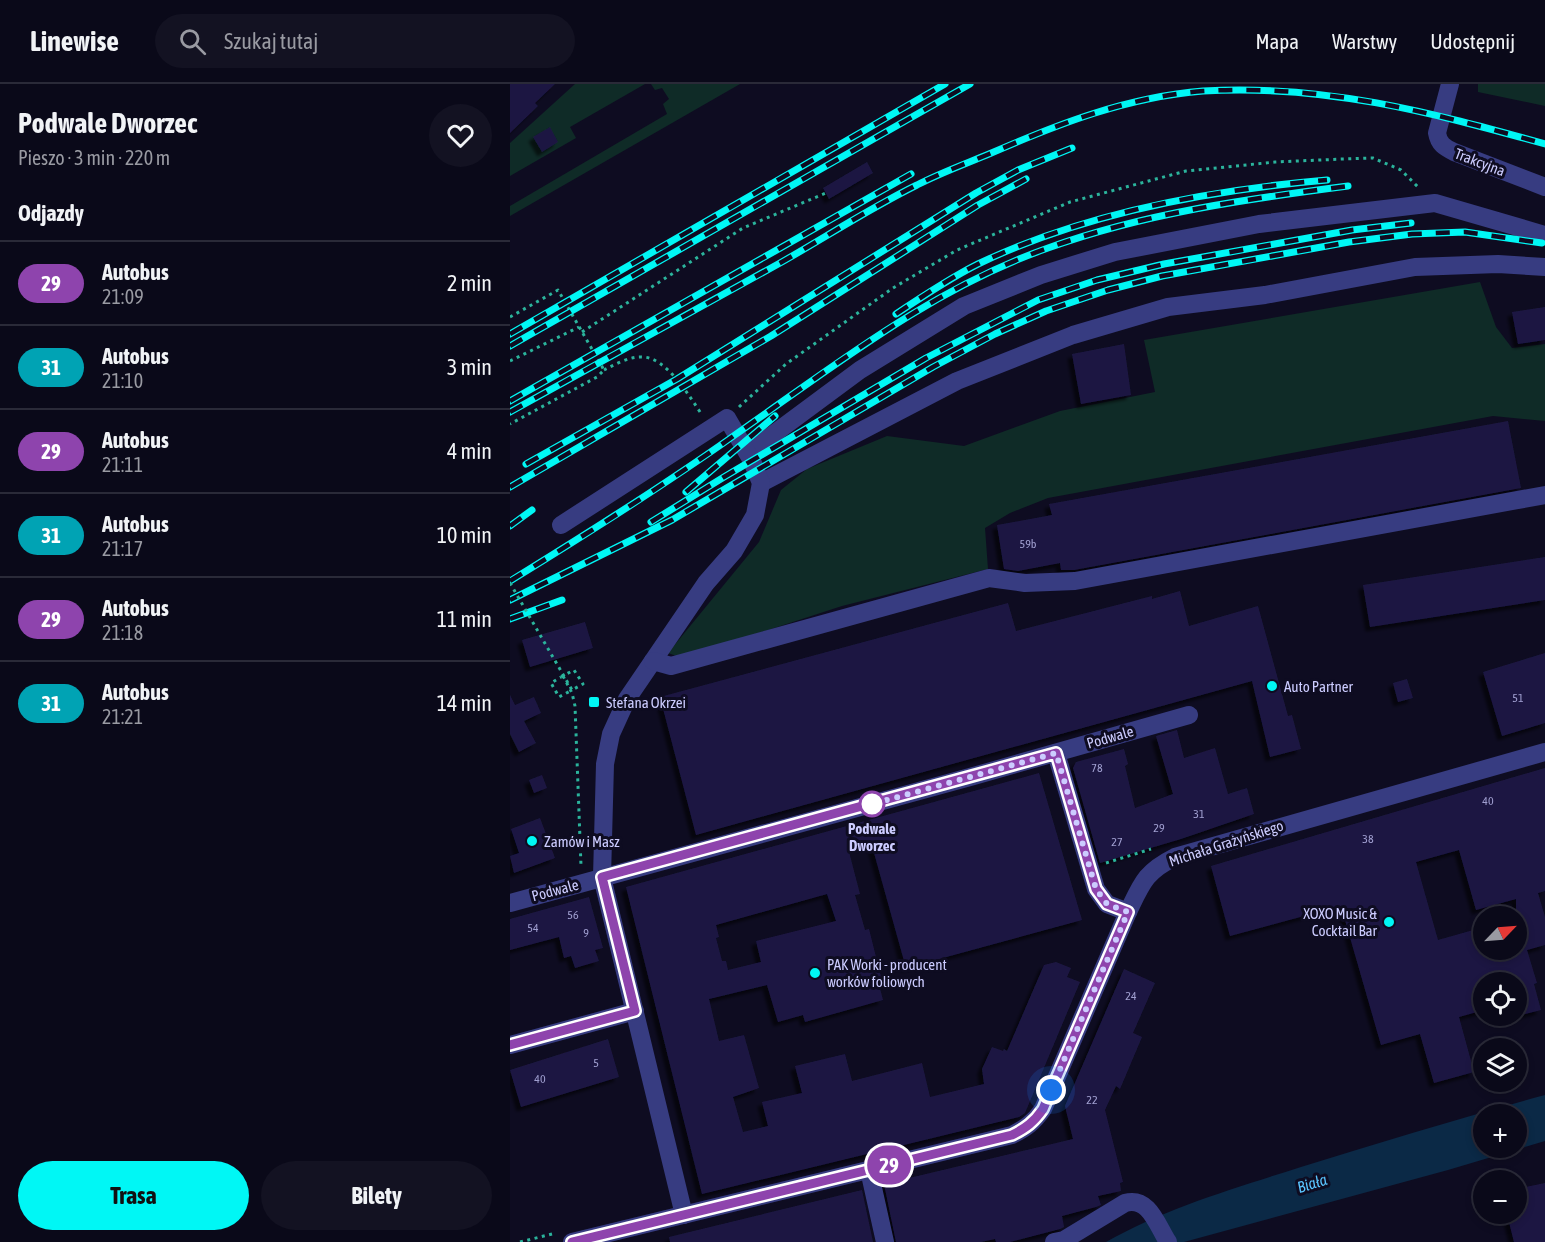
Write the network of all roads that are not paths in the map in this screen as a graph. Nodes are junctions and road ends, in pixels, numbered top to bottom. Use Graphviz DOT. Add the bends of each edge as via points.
graph roads {
  1 [pos="1450,84"];
  2 [pos="1545,187"];
  3 [pos="1545,235"];
  4 [pos="1545,267"];
  5 [pos="748,453"];
  6 [pos="761,483"];
  7 [pos="1545,495"];
  8 [pos="561,525"];
  9 [pos="653,661"];
  10 [pos="1189,715"];
  11 [pos="1545,752"];
  12 [pos="1056,753"];
  13 [pos="602,877"];
  14 [pos="510,903"];
  15 [pos="1128,912"];
  16 [pos="635,1011"];
  17 [pos="510,1046"];
  18 [pos="869,1170"];
  19 [pos="684,1215"];
  20 [pos="572,1242"];
  21 [pos="885,1242"];
  22 [pos="1054,1242"];
  23 [pos="1168,1242"];
  1 -- 2 [label="street, Trakcyjna" via="1437,133 1445,148"];
  3 -- 5 [label="street" via="1435,203 1259,224 1115,252 1041,275 964,306 860,370"];
  4 -- 6 [label="street" via="1415,267 1265,295 1168,307 1073,335 957,381"];
  5 -- 6 [label="street"];
  5 -- 8 [label="street" via="727,418"];
  6 -- 9 [label="street" via="755,516 747,531"];
  7 -- 9 [label="street" via="1076,581 1025,584 989,578 671,666"];
  9 -- 13 [label="street" via="627,699 611,734 605,764"];
  10 -- 12 [label="street, Podwale"];
  11 -- 15 [label="street, Michała Grażyńskiego" via="1175,857 1155,867"];
  12 -- 13 [label="street, Podwale"];
  12 -- 15 [label="street" via="1096,889 1107,904"];
  13 -- 14 [label="street, Podwale"];
  13 -- 16 [label="street"];
  15 -- 18 [label="street, Michała Grażyńskiego" via="1035,1120 1012,1135"];
  16 -- 17 [label="street"];
  16 -- 19 [label="street"];
  18 -- 19 [label="street, Michała Grażyńskiego"];
  18 -- 21 [label="street"];
  19 -- 20 [label="street, Michała Grażyńskiego"];
  22 -- 23 [label="street" via="1132,1201 1146,1207"];
}
